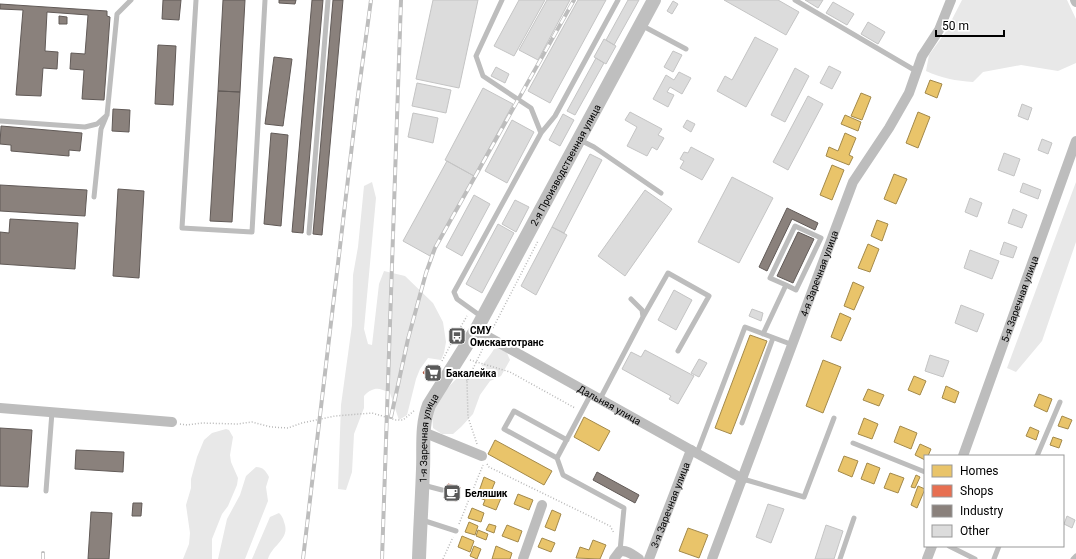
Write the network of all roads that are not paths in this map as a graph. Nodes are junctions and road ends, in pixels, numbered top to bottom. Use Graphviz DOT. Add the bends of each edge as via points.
graph roads {
  1 [pos="131,0"];
  2 [pos="196,0"];
  3 [pos="265,0"];
  4 [pos="328,0"];
  5 [pos="502,0"];
  6 [pos="618,0"];
  7 [pos="654,0"];
  8 [pos="795,0"];
  9 [pos="951,0"];
  10 [pos="640,24"];
  11 [pos="686,49"];
  12 [pos="916,71"];
  13 [pos="106,115"];
  14 [pos="0,121"];
  15 [pos="541,133"];
  16 [pos="579,139"];
  17 [pos="1076,141"];
  18 [pos="661,193"];
  19 [pos="94,197"];
  20 [pos="309,233"];
  21 [pos="786,285"];
  22 [pos="631,299"];
  23 [pos="477,313"];
  24 [pos="643,317"];
  25 [pos="476,330"];
  26 [pos="763,334"];
  27 [pos="774,338"];
  28 [pos="793,345"];
  29 [pos="678,351"];
  30 [pos="596,397"];
  31 [pos="1060,402"];
  32 [pos="0,408"];
  33 [pos="52,412"];
  34 [pos="834,418"];
  35 [pos="172,422"];
  36 [pos="742,423"];
  37 [pos="423,432"];
  38 [pos="567,440"];
  39 [pos="853,443"];
  40 [pos="694,451"];
  41 [pos="963,455"];
  42 [pos="1037,455"];
  43 [pos="482,456"];
  44 [pos="557,458"];
  45 [pos="924,472"];
  46 [pos="743,479"];
  47 [pos="422,485"];
  48 [pos="442,490"];
  49 [pos="46,491"];
  50 [pos="542,505"];
  51 [pos="854,518"];
  52 [pos="421,520"];
  53 [pos="456,531"];
  54 [pos="932,547"];
  55 [pos="951,547"];
  56 [pos="999,547"];
  57 [pos="618,552"];
  58 [pos="1076,556"];
  59 [pos="419,559"];
  60 [pos="522,559"];
  61 [pos="639,559"];
  62 [pos="649,559"];
  63 [pos="712,559"];
  64 [pos="840,559"];
  65 [pos="927,559"];
  66 [pos="976,559"];
  67 [pos="994,559"];
  68 [pos="1073,559"];
  1 -- 13 [label="lane" via="117,14"];
  2 -- 3 [label="lane" via="182,228 252,232"];
  4 -- 20 [label="lane"];
  5 -- 15 [label="lane" via="476,56 484,76 531,108"];
  6 -- 15 [label="lane" via="555,116"];
  7 -- 10 [label="street, 2-я Производственная улица"];
  8 -- 12 [label="lane"];
  9 -- 12 [label="street, 4-я Заречная улица" via="939,30 922,56"];
  10 -- 11 [label="lane"];
  10 -- 16 [label="street, 2-я Производственная улица"];
  12 -- 28 [label="street, 4-я Заречная улица" via="909,93 854,182"];
  13 -- 14 [label="lane" via="97,124 85,127"];
  13 -- 19 [label="lane" via="101,129"];
  15 -- 23 [label="lane" via="454,292 457,299"];
  16 -- 18 [label="lane"];
  16 -- 23 [label="street, 2-я Производственная улица"];
  17 -- 41 [label="street, 5-я Заречная улица"];
  21 -- 21 [label="lane" via="796,290 821,238 795,226 770,278"];
  21 -- 26 [label="lane"];
  22 -- 24 [label="lane" via="642,310"];
  23 -- 25 [label="street, 2-я Производственная улица"];
  24 -- 29 [label="lane" via="668,272 710,296"];
  24 -- 30 [label="lane"];
  25 -- 30 [label="street, Дальняя улица"];
  25 -- 37 [label="street, 1-я Заречная улица" via="429,405"];
  26 -- 27 [label="lane"];
  26 -- 40 [label="lane" via="744,327"];
  27 -- 28 [label="lane"];
  27 -- 36 [label="lane"];
  28 -- 46 [label="street, 4-я Заречная улица"];
  30 -- 38 [label="lane" via="582,411"];
  30 -- 40 [label="street, Дальняя улица"];
  31 -- 42 [label="lane"];
  32 -- 33 [label="street"];
  33 -- 35 [label="street"];
  33 -- 49 [label="lane"];
  34 -- 46 [label="lane" via="804,497"];
  37 -- 43 [label="street"];
  37 -- 47 [label="street, 1-я Заречная улица"];
  38 -- 44 [label="lane"];
  38 -- 44 [label="lane" via="514,411 504,429"];
  39 -- 45 [label="lane"];
  40 -- 46 [label="street, Дальняя улица"];
  40 -- 62 [label="street, 3-я Заречная улица"];
  44 -- 57 [label="lane" via="563,475 624,508"];
  46 -- 63 [label="street, 4-я Заречная улица"];
  47 -- 48 [label="lane"];
  47 -- 52 [label="street, 1-я Заречная улица"];
  50 -- 60 [label="street"];
  51 -- 64 [label="lane"];
  52 -- 53 [label="lane"];
  52 -- 59 [label="street, 1-я Заречная улица"];
  54 -- 65 [label="street"];
  55 -- 66 [label="lane"];
  56 -- 67 [label="lane"];
  57 -- 61 [label="street" via="628,552"];
  58 -- 68 [label="lane"];
}
